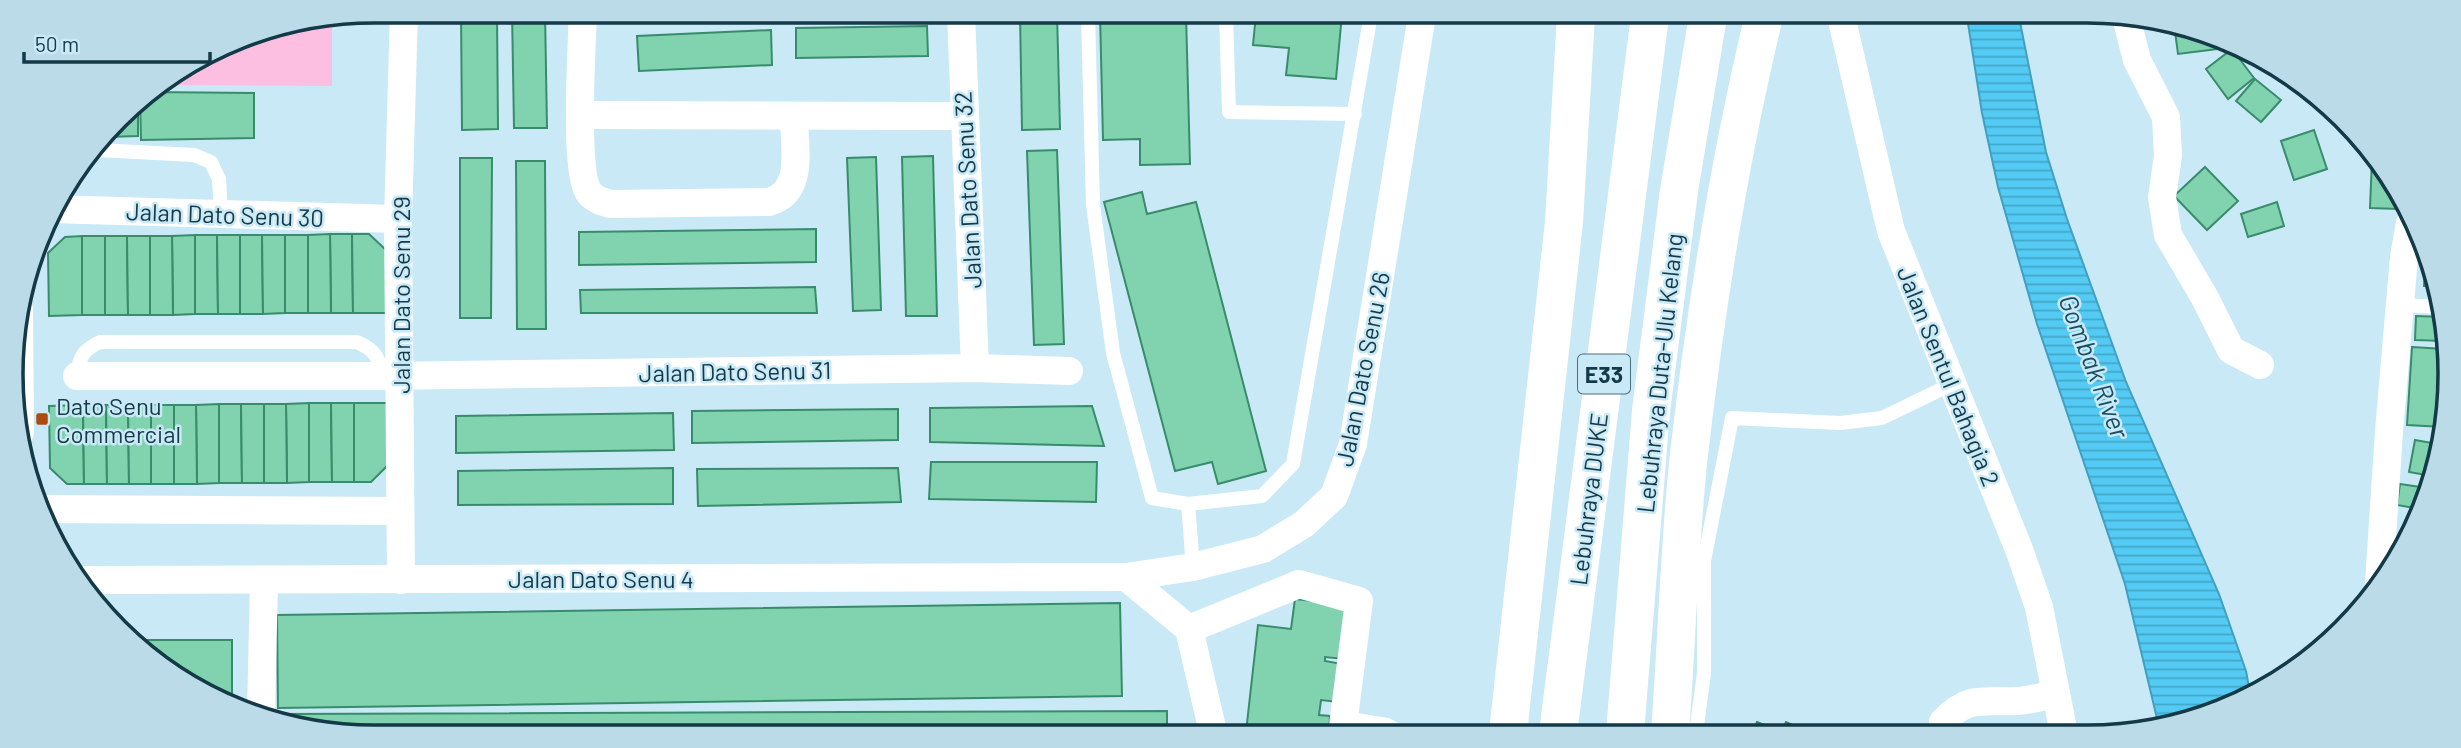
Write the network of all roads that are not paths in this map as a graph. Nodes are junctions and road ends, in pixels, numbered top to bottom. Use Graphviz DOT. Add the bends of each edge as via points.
graph roads {
  1 [pos="404,23"];
  2 [pos="583,23"];
  3 [pos="961,23"];
  4 [pos="1088,23"];
  5 [pos="1226,23"];
  6 [pos="1370,23"];
  7 [pos="1421,23"];
  8 [pos="1576,23"];
  9 [pos="1649,23"];
  10 [pos="1710,23"];
  11 [pos="1762,23"];
  12 [pos="1843,23"];
  13 [pos="2128,26"];
  14 [pos="1355,114"];
  15 [pos="580,115"];
  16 [pos="963,116"];
  17 [pos="794,117"];
  18 [pos="103,150"];
  19 [pos="1701,193"];
  20 [pos="64,209"];
  21 [pos="221,214"];
  22 [pos="398,219"];
  23 [pos="2409,233"];
  24 [pos="2400,305"];
  25 [pos="2432,306"];
  26 [pos="2260,365"];
  27 [pos="975,368"];
  28 [pos="1069,371"];
  29 [pos="77,376"];
  30 [pos="391,376"];
  31 [pos="1952,384"];
  32 [pos="1188,505"];
  33 [pos="49,509"];
  34 [pos="400,511"];
  35 [pos="1193,567"];
  36 [pos="2379,569"];
  37 [pos="1126,577"];
  38 [pos="90,580"];
  39 [pos="401,580"];
  40 [pos="264,581"];
  41 [pos="1189,629"];
  42 [pos="2056,694"];
  43 [pos="261,707"];
  44 [pos="1943,722"];
  45 [pos="1211,725"];
  46 [pos="1343,725"];
  47 [pos="1509,725"];
  48 [pos="1559,725"];
  49 [pos="1626,725"];
  50 [pos="1669,725"];
  51 [pos="1697,725"];
  52 [pos="2062,725"];
  1 -- 22 [label="street, Jalan Dato Senu 29"];
  2 -- 15 [label="street"];
  3 -- 16 [label="street, Jalan Dato Senu 32"];
  4 -- 32 [label="lane" via="1093,205 1113,353 1152,498"];
  5 -- 14 [label="lane" via="1229,112"];
  6 -- 14 [label="lane"];
  7 -- 35 [label="street, Jalan Dato Senu 26" via="1353,444 1334,496 1304,524 1263,550"];
  8 -- 47 [label="highway, E33" via="1563,236"];
  9 -- 48 [label="highway, Lebuhraya DUKE / E33"];
  10 -- 19 [label="highway, Lebuhraya Duta-Ulu Kelang / E33"];
  11 -- 19 [label="highway" via="1744,96"];
  12 -- 31 [label="street, Jalan Sentul Bahagia 2" via="1891,231"];
  13 -- 26 [label="street" via="2137,60 2166,117 2168,156 2162,197 2168,234 2231,350"];
  14 -- 32 [label="lane" via="1293,464 1262,496"];
  15 -- 17 [label="street"];
  15 -- 17 [label="street" via="588,191 597,201 611,204 769,202 782,198 791,189 794,176"];
  16 -- 17 [label="street"];
  16 -- 27 [label="street, Jalan Dato Senu 32"];
  18 -- 21 [label="lane" via="194,155 211,162 219,179"];
  19 -- 49 [label="highway, Lebuhraya Duta-Ulu Kelang / E33" via="1651,411"];
  19 -- 50 [label="highway" via="1689,455"];
  20 -- 21 [label="street, Jalan Dato Senu 30"];
  21 -- 22 [label="street, Jalan Dato Senu 30"];
  22 -- 30 [label="street, Jalan Dato Senu 29"];
  23 -- 24 [label="street"];
  24 -- 25 [label="lane"];
  24 -- 36 [label="street"];
  27 -- 28 [label="street, Jalan Dato Senu 31"];
  27 -- 30 [label="street, Jalan Dato Senu 31"];
  29 -- 30 [label="street, Jalan Dato Senu 31"];
  30 -- 34 [label="street, Jalan Dato Senu 29"];
  31 -- 42 [label="street, Jalan Sentul Bahagia 2" via="2039,607"];
  31 -- 51 [label="lane" via="1882,418 1840,424 1732,418 1704,561 1704,673"];
  32 -- 35 [label="lane"];
  33 -- 34 [label="street"];
  34 -- 39 [label="street, Jalan Dato Senu 29"];
  35 -- 37 [label="street, Jalan Dato Senu 26"];
  37 -- 39 [label="street, Jalan Dato Senu 4"];
  37 -- 41 [label="street"];
  38 -- 40 [label="street, Jalan Dato Senu 4"];
  39 -- 40 [label="street, Jalan Dato Senu 4"];
  40 -- 43 [label="street"];
  41 -- 45 [label="street"];
  41 -- 46 [label="street" via="1299,584 1359,601"];
  42 -- 44 [label="street" via="2017,701 1984,699 1957,707"];
  42 -- 52 [label="street, Jalan Sentul Bahagia 2"];
}
